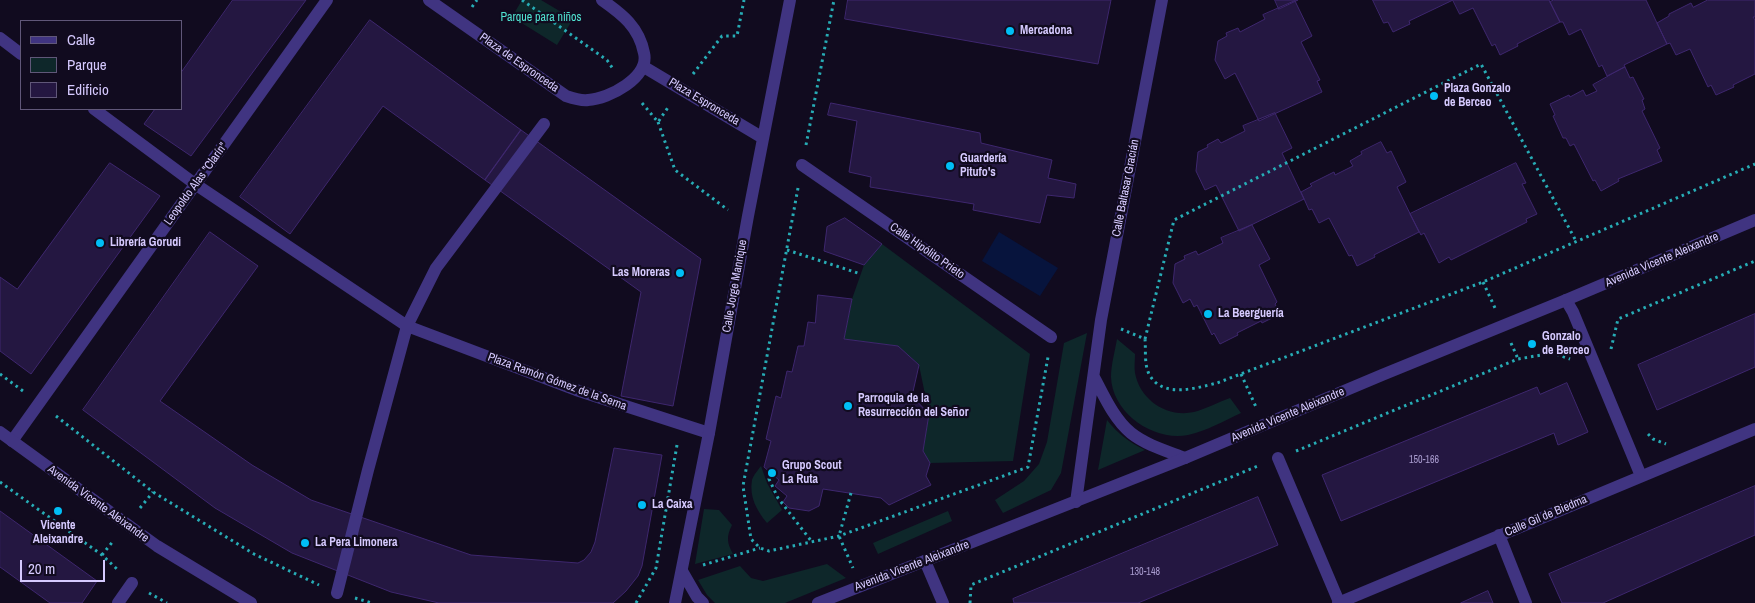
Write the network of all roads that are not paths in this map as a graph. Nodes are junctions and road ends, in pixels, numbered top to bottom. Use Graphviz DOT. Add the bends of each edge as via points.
graph roads {
  1 [pos="327,0"];
  2 [pos="429,0"];
  3 [pos="602,0"];
  4 [pos="790,0"];
  5 [pos="1162,0"];
  6 [pos="0,38"];
  7 [pos="20,53"];
  8 [pos="644,67"];
  9 [pos="95,110"];
  10 [pos="544,124"];
  11 [pos="763,138"];
  12 [pos="802,165"];
  13 [pos="195,184"];
  14 [pos="1755,220"];
  15 [pos="1566,300"];
  16 [pos="407,326"];
  17 [pos="1051,337"];
  18 [pos="1094,377"];
  19 [pos="1755,429"];
  20 [pos="0,432"];
  21 [pos="709,433"];
  22 [pos="12,441"];
  23 [pos="1185,458"];
  24 [pos="1278,458"];
  25 [pos="1641,476"];
  26 [pos="1076,502"];
  27 [pos="1499,535"];
  28 [pos="925,561"];
  29 [pos="682,572"];
  30 [pos="132,583"];
  31 [pos="337,593"];
  32 [pos="118,603"];
  33 [pos="251,603"];
  34 [pos="675,603"];
  35 [pos="703,603"];
  36 [pos="818,603"];
  37 [pos="943,603"];
  38 [pos="1338,603"];
  39 [pos="1526,603"];
  1 -- 13 [label="street, Leopoldo Alas \"Clarín\""];
  2 -- 8 [label="street, Plaza de Espronceda" via="573,99 588,100 608,95 626,85"];
  3 -- 8 [label="street" via="626,17 634,28 645,54"];
  4 -- 11 [label="street, Calle Jorge Manrique"];
  5 -- 18 [label="street, Calle Baltasar Gracián" via="1101,320"];
  6 -- 7 [label="street"];
  8 -- 11 [label="street, Plaza Espronceda"];
  9 -- 13 [label="street, Plaza Ramón Gómez de la Serna"];
  10 -- 16 [label="street" via="436,268"];
  11 -- 21 [label="street, Calle Jorge Manrique"];
  12 -- 17 [label="street, Calle Hipólito Prieto"];
  13 -- 16 [label="street, Plaza Ramón Gómez de la Serna"];
  13 -- 22 [label="street, Leopoldo Alas \"Clarín\""];
  14 -- 15 [label="street, Avenida Vicente Aleixandre"];
  15 -- 23 [label="street, Avenida Vicente Aleixandre"];
  15 -- 25 [label="street"];
  16 -- 21 [label="street, Plaza Ramón Gómez de la Serna" via="576,390"];
  16 -- 31 [label="street"];
  18 -- 23 [label="street" via="1109,406 1130,432"];
  18 -- 26 [label="street, Calle Baltasar Gracián"];
  19 -- 25 [label="street, Calle Gil de Biedma"];
  20 -- 22 [label="street, Avenida Vicente Aleixandre"];
  21 -- 29 [label="street, Calle Jorge Manrique"];
  22 -- 33 [label="street, Avenida Vicente Aleixandre" via="157,546"];
  23 -- 26 [label="street, Avenida Vicente Aleixandre"];
  24 -- 38 [label="street"];
  25 -- 27 [label="street, Calle Gil de Biedma"];
  26 -- 28 [label="street, Avenida Vicente Aleixandre"];
  27 -- 38 [label="street, Calle Gil de Biedma"];
  27 -- 39 [label="street"];
  28 -- 36 [label="street, Avenida Vicente Aleixandre"];
  28 -- 37 [label="street"];
  29 -- 34 [label="street, Calle Jorge Manrique"];
  29 -- 35 [label="street"];
  30 -- 32 [label="street"];
}
